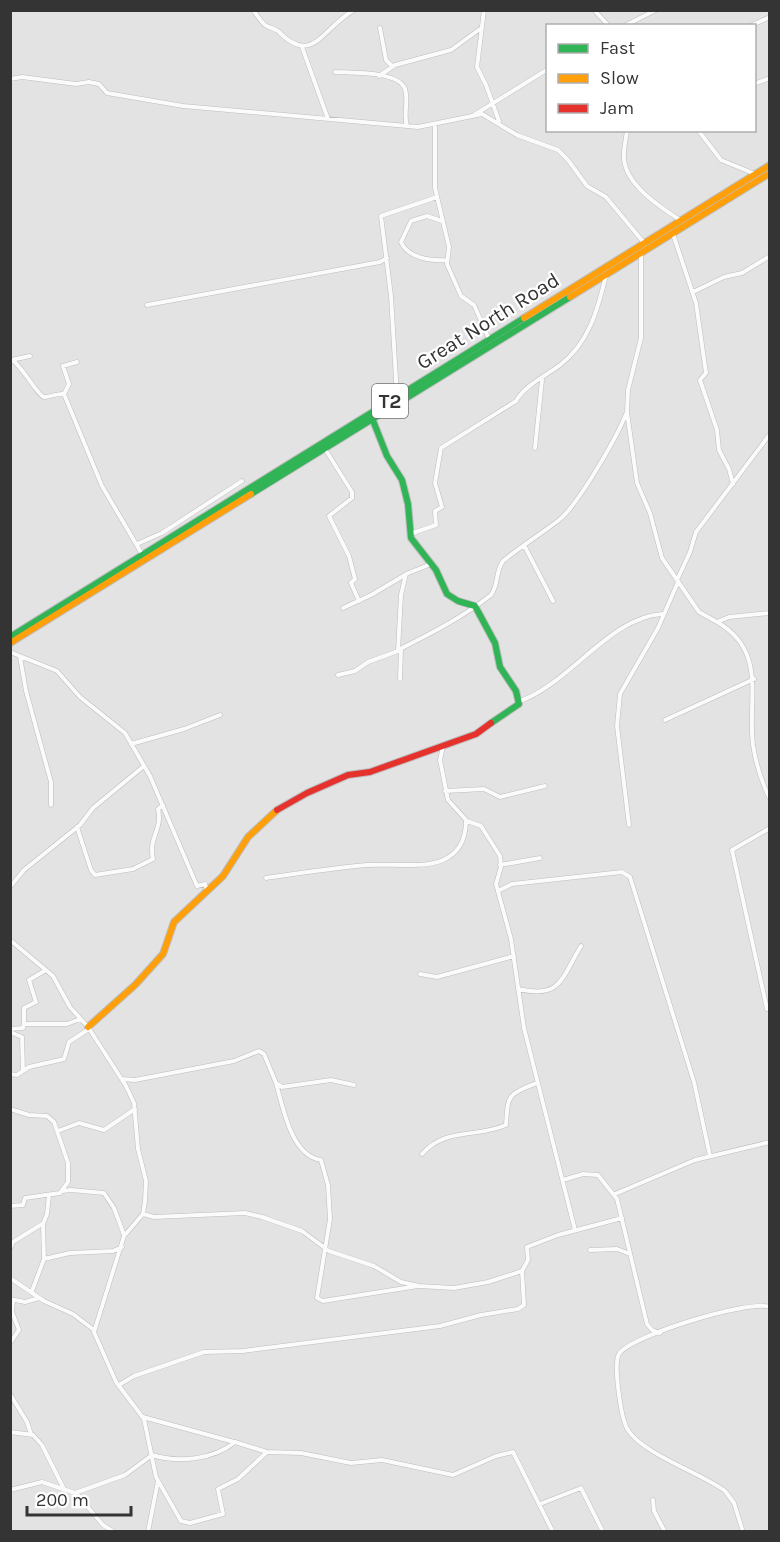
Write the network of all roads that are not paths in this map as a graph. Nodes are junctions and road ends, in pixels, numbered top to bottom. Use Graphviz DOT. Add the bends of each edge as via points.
graph roads {
  1 [pos="253,10"];
  2 [pos="354,10"];
  3 [pos="484,10"];
  4 [pos="594,10"];
  5 [pos="656,10"];
  6 [pos="770,17"];
  7 [pos="607,24"];
  8 [pos="628,24"];
  9 [pos="754,24"];
  10 [pos="380,28"];
  11 [pos="480,29"];
  12 [pos="302,47"];
  13 [pos="393,66"];
  14 [pos="546,70"];
  15 [pos="335,72"];
  16 [pos="379,76"];
  17 [pos="10,79"];
  18 [pos="492,102"];
  19 [pos="474,115"];
  20 [pos="328,119"];
  21 [pos="499,123"];
  22 [pos="407,126"];
  23 [pos="435,126"];
  24 [pos="627,132"];
  25 [pos="699,132"];
  26 [pos="770,165"];
  27 [pos="770,173"];
  28 [pos="755,174"];
  29 [pos="436,197"];
  30 [pos="442,220"];
  31 [pos="680,221"];
  32 [pos="673,234"];
  33 [pos="646,246"];
  34 [pos="641,254"];
  35 [pos="770,256"];
  36 [pos="387,258"];
  37 [pos="447,260"];
  38 [pos="606,275"];
  39 [pos="693,292"];
  40 [pos="147,305"];
  41 [pos="489,340"];
  42 [pos="30,356"];
  43 [pos="11,360"];
  44 [pos="77,362"];
  45 [pos="543,378"];
  46 [pos="64,394"];
  47 [pos="397,397"];
  48 [pos="627,412"];
  49 [pos="371,416"];
  50 [pos="770,434"];
  51 [pos="535,448"];
  52 [pos="325,449"];
  53 [pos="242,481"];
  54 [pos="733,484"];
  55 [pos="409,535"];
  56 [pos="137,544"];
  57 [pos="524,545"];
  58 [pos="144,557"];
  59 [pos="432,563"];
  60 [pos="406,574"];
  61 [pos="678,580"];
  62 [pos="359,601"];
  63 [pos="553,601"];
  64 [pos="475,606"];
  65 [pos="343,608"];
  66 [pos="770,613"];
  67 [pos="662,614"];
  68 [pos="717,622"];
  69 [pos="10,637"];
  70 [pos="10,643"];
  71 [pos="400,649"];
  72 [pos="10,652"];
  73 [pos="20,657"];
  74 [pos="338,675"];
  75 [pos="400,679"];
  76 [pos="754,679"];
  77 [pos="520,701"];
  78 [pos="220,715"];
  79 [pos="665,720"];
  80 [pos="131,744"];
  81 [pos="443,746"];
  82 [pos="144,766"];
  83 [pos="545,786"];
  84 [pos="445,791"];
  85 [pos="770,799"];
  86 [pos="51,805"];
  87 [pos="163,805"];
  88 [pos="466,820"];
  89 [pos="629,825"];
  90 [pos="77,827"];
  91 [pos="770,828"];
  92 [pos="540,858"];
  93 [pos="500,865"];
  94 [pos="266,878"];
  95 [pos="10,887"];
  96 [pos="207,890"];
  97 [pos="498,891"];
  98 [pos="10,940"];
  99 [pos="581,946"];
  100 [pos="513,956"];
  101 [pos="46,970"];
  102 [pos="420,974"];
  103 [pos="518,989"];
  104 [pos="767,1010"];
  105 [pos="80,1019"];
  106 [pos="24,1024"];
  107 [pos="89,1028"];
  108 [pos="10,1031"];
  109 [pos="23,1071"];
  110 [pos="10,1074"];
  111 [pos="122,1079"];
  112 [pos="276,1083"];
  113 [pos="537,1083"];
  114 [pos="354,1085"];
  115 [pos="10,1109"];
  116 [pos="135,1109"];
  117 [pos="58,1131"];
  118 [pos="770,1142"];
  119 [pos="422,1154"];
  120 [pos="710,1156"];
  121 [pos="563,1180"];
  122 [pos="62,1191"];
  123 [pos="615,1194"];
  124 [pos="49,1195"];
  125 [pos="10,1206"];
  126 [pos="142,1214"];
  127 [pos="622,1218"];
  128 [pos="43,1224"];
  129 [pos="575,1230"];
  130 [pos="124,1236"];
  131 [pos="326,1246"];
  132 [pos="122,1247"];
  133 [pos="10,1249"];
  134 [pos="590,1250"];
  135 [pos="631,1254"];
  136 [pos="44,1259"];
  137 [pos="522,1271"];
  138 [pos="10,1278"];
  139 [pos="419,1286"];
  140 [pos="32,1291"];
  141 [pos="40,1298"];
  142 [pos="12,1299"];
  143 [pos="770,1307"];
  144 [pos="94,1330"];
  145 [pos="660,1333"];
  146 [pos="10,1343"];
  147 [pos="119,1385"];
  148 [pos="10,1394"];
  149 [pos="142,1416"];
  150 [pos="10,1432"];
  151 [pos="31,1434"];
  152 [pos="235,1442"];
  153 [pos="267,1452"];
  154 [pos="152,1455"];
  155 [pos="158,1481"];
  156 [pos="10,1490"];
  157 [pos="64,1490"];
  158 [pos="76,1493"];
  159 [pos="653,1500"];
  160 [pos="540,1504"];
  161 [pos="114,1532"];
  162 [pos="147,1532"];
  163 [pos="553,1532"];
  164 [pos="603,1532"];
  165 [pos="665,1532"];
  166 [pos="743,1532"];
  1 -- 12 [label="street" via="267,27 275,28 291,44"];
  2 -- 12 [label="street" via="313,44"];
  3 -- 11 [label="street"];
  4 -- 7 [label="street"];
  5 -- 8 [label="street"];
  6 -- 9 [label="street"];
  10 -- 13 [label="street" via="386,60"];
  11 -- 13 [label="street" via="451,50"];
  11 -- 18 [label="street" via="477,67"];
  12 -- 20 [label="street"];
  13 -- 16 [label="street"];
  14 -- 18 [label="street"];
  15 -- 16 [label="street"];
  16 -- 22 [label="street" via="393,77 404,86"];
  17 -- 20 [label="street" via="89,82 99,84 107,93 183,106"];
  18 -- 19 [label="street"];
  18 -- 21 [label="street"];
  19 -- 21 [label="street" via="487,115"];
  19 -- 23 [label="street"];
  20 -- 22 [label="street"];
  21 -- 33 [label="street" via="563,154 583,182 606,197"];
  22 -- 23 [label="street"];
  23 -- 29 [label="street"];
  24 -- 31 [label="street" via="624,158 628,172"];
  25 -- 28 [label="street" via="720,160"];
  26 -- 28 [label="main road, Great North Road / T2"];
  27 -- 32 [label="main road, Great North Road / T2"];
  28 -- 31 [label="main road, Great North Road / T2"];
  29 -- 30 [label="street"];
  29 -- 36 [label="street" via="381,216"];
  30 -- 37 [label="street" via="449,247"];
  30 -- 37 [label="street" via="427,216 411,221 401,242 410,253"];
  31 -- 33 [label="main road, Great North Road / T2"];
  32 -- 33 [label="main road, Great North Road / T2"];
  32 -- 39 [label="street"];
  33 -- 34 [label="main road, Great North Road / T2"];
  33 -- 41 [label="main road, Great North Road / T2"];
  34 -- 38 [label="main road, Great North Road / T2"];
  34 -- 48 [label="street" via="641,338 628,390"];
  35 -- 39 [label="street" via="742,273"];
  36 -- 40 [label="street"];
  36 -- 47 [label="street"];
  37 -- 41 [label="street" via="461,296 474,305"];
  38 -- 45 [label="street" via="583,340 571,356"];
  38 -- 49 [label="main road, Great North Road / T2"];
  39 -- 54 [label="street" via="706,371 700,380 717,430 719,450"];
  41 -- 47 [label="main road, Great North Road / T2"];
  42 -- 43 [label="street"];
  43 -- 46 [label="street" via="24,370 39,394"];
  44 -- 46 [label="street" via="63,366 69,384"];
  45 -- 51 [label="street"];
  45 -- 55 [label="street" via="441,448 435,483 442,507 435,511 436,525"];
  46 -- 56 [label="street" via="102,486"];
  47 -- 49 [label="main road, Great North Road / T2"];
  48 -- 57 [label="street" via="618,434 574,504"];
  48 -- 61 [label="street" via="637,483 650,513 657,547"];
  49 -- 52 [label="main road, Great North Road / T2"];
  49 -- 55 [label="main road" via="387,456 402,480"];
  49 -- 58 [label="main road, Great North Road / T2"];
  50 -- 54 [label="street"];
  52 -- 58 [label="main road, Great North Road / T2"];
  52 -- 62 [label="street" via="352,492 352,498 329,516 349,556 355,579 351,583"];
  53 -- 56 [label="street" via="162,533"];
  54 -- 61 [label="street" via="696,532"];
  55 -- 59 [label="main road"];
  56 -- 58 [label="street"];
  57 -- 63 [label="street"];
  57 -- 64 [label="street" via="503,561 494,592"];
  58 -- 69 [label="main road, Great North Road / T2"];
  58 -- 70 [label="main road, Great North Road / T2"];
  59 -- 60 [label="street"];
  59 -- 64 [label="main road" via="447,594"];
  60 -- 62 [label="street"];
  60 -- 71 [label="street" via="401,595"];
  61 -- 67 [label="street"];
  61 -- 68 [label="street" via="699,612"];
  62 -- 65 [label="street"];
  64 -- 71 [label="street" via="433,634"];
  64 -- 77 [label="main road" via="491,632 500,667"];
  66 -- 68 [label="street"];
  67 -- 77 [label="street" via="642,619 614,634 567,673"];
  67 -- 89 [label="street" via="658,628 622,688 616,715"];
  68 -- 76 [label="street" via="741,646"];
  71 -- 74 [label="street"];
  71 -- 75 [label="street"];
  72 -- 73 [label="street"];
  73 -- 80 [label="street" via="60,673 80,697 119,726"];
  73 -- 86 [label="street" via="51,782"];
  76 -- 79 [label="street"];
  76 -- 85 [label="street" via="753,744 759,776"];
  77 -- 81 [label="main road" via="518,707 481,731"];
  78 -- 80 [label="street"];
  80 -- 82 [label="street"];
  81 -- 84 [label="street" via="440,760"];
  81 -- 96 [label="main road" via="348,776 273,813 250,835 226,873"];
  82 -- 87 [label="street"];
  82 -- 90 [label="street" via="93,808"];
  83 -- 84 [label="street" via="500,797 484,789"];
  84 -- 88 [label="street"];
  87 -- 90 [label="street" via="158,809 160,825 151,845 153,859 133,869 95,875"];
  87 -- 96 [label="street" via="196,886 205,884"];
  88 -- 93 [label="street" via="481,826 498,852"];
  88 -- 94 [label="street" via="461,846 433,862 402,867 375,864"];
  90 -- 95 [label="street" via="24,870"];
  91 -- 104 [label="street" via="732,850"];
  92 -- 93 [label="street"];
  93 -- 97 [label="street"];
  96 -- 107 [label="main road" via="174,922 163,954"];
  97 -- 100 [label="street"];
  97 -- 120 [label="street" via="512,884 563,878 622,872 630,877 688,1061"];
  98 -- 101 [label="street"];
  99 -- 103 [label="street" via="552,990 541,994"];
  100 -- 102 [label="street" via="437,977"];
  100 -- 103 [label="street"];
  101 -- 105 [label="street"];
  101 -- 106 [label="street" via="29,980 36,1002 24,1008"];
  103 -- 113 [label="street"];
  105 -- 106 [label="street" via="59,1024"];
  105 -- 107 [label="street"];
  106 -- 108 [label="street" via="23,1028"];
  107 -- 109 [label="street" via="69,1042 64,1059"];
  107 -- 111 [label="street"];
  108 -- 109 [label="street" via="22,1037"];
  109 -- 110 [label="street"];
  111 -- 112 [label="street" via="231,1062 259,1051 264,1054"];
  111 -- 116 [label="street"];
  112 -- 114 [label="street" via="286,1087 331,1080"];
  112 -- 131 [label="street" via="291,1137 321,1160 326,1172 330,1219"];
  113 -- 119 [label="street" via="512,1096 505,1108 506,1125 446,1136"];
  113 -- 121 [label="street"];
  115 -- 117 [label="street" via="47,1116"];
  116 -- 117 [label="street" via="104,1130 79,1122"];
  116 -- 126 [label="street" via="147,1193"];
  117 -- 122 [label="street" via="68,1162 68,1182"];
  118 -- 120 [label="street"];
  120 -- 123 [label="street"];
  121 -- 123 [label="street" via="583,1174 598,1175"];
  121 -- 129 [label="street"];
  122 -- 124 [label="street"];
  122 -- 130 [label="street" via="104,1193"];
  123 -- 127 [label="street"];
  124 -- 125 [label="street" via="25,1198 22,1205"];
  124 -- 128 [label="street"];
  126 -- 130 [label="street"];
  126 -- 131 [label="street" via="154,1217 245,1213 286,1224"];
  127 -- 129 [label="street"];
  127 -- 135 [label="street"];
  128 -- 133 [label="street" via="13,1242"];
  128 -- 136 [label="street"];
  129 -- 137 [label="street" via="527,1247 528,1260"];
  130 -- 132 [label="street"];
  131 -- 139 [label="street" via="329,1251 374,1266 401,1282"];
  131 -- 139 [label="street" via="316,1294 320,1300"];
  132 -- 136 [label="street"];
  132 -- 144 [label="street"];
  134 -- 135 [label="street" via="618,1249"];
  135 -- 145 [label="street" via="647,1324"];
  136 -- 140 [label="street"];
  137 -- 139 [label="street" via="454,1288"];
  137 -- 147 [label="street" via="524,1302 518,1309 440,1326 243,1351 204,1352"];
  138 -- 140 [label="street"];
  140 -- 141 [label="street"];
  141 -- 142 [label="street" via="26,1302"];
  141 -- 144 [label="street" via="69,1311"];
  142 -- 146 [label="street" via="19,1330"];
  143 -- 145 [label="street" via="720,1311"];
  144 -- 147 [label="street"];
  145 -- 166 [label="street" via="630,1345 617,1359 625,1424 630,1434 644,1444 725,1491 734,1503"];
  147 -- 149 [label="street"];
  148 -- 151 [label="street"];
  149 -- 152 [label="street"];
  149 -- 154 [label="street"];
  150 -- 151 [label="street"];
  151 -- 157 [label="street" via="42,1445"];
  152 -- 153 [label="street"];
  152 -- 154 [label="street" via="222,1451 195,1459 166,1460"];
  153 -- 155 [label="street" via="238,1479 218,1489 223,1514 193,1522 181,1521"];
  153 -- 160 [label="street" via="301,1453 351,1463 382,1460 453,1475 513,1452"];
  154 -- 155 [label="street"];
  154 -- 158 [label="street" via="128,1473"];
  155 -- 162 [label="street"];
  156 -- 157 [label="street" via="42,1482"];
  157 -- 158 [label="street"];
  158 -- 161 [label="street" via="103,1526"];
  159 -- 165 [label="street"];
  160 -- 163 [label="street"];
  160 -- 164 [label="street" via="581,1488"];
}
